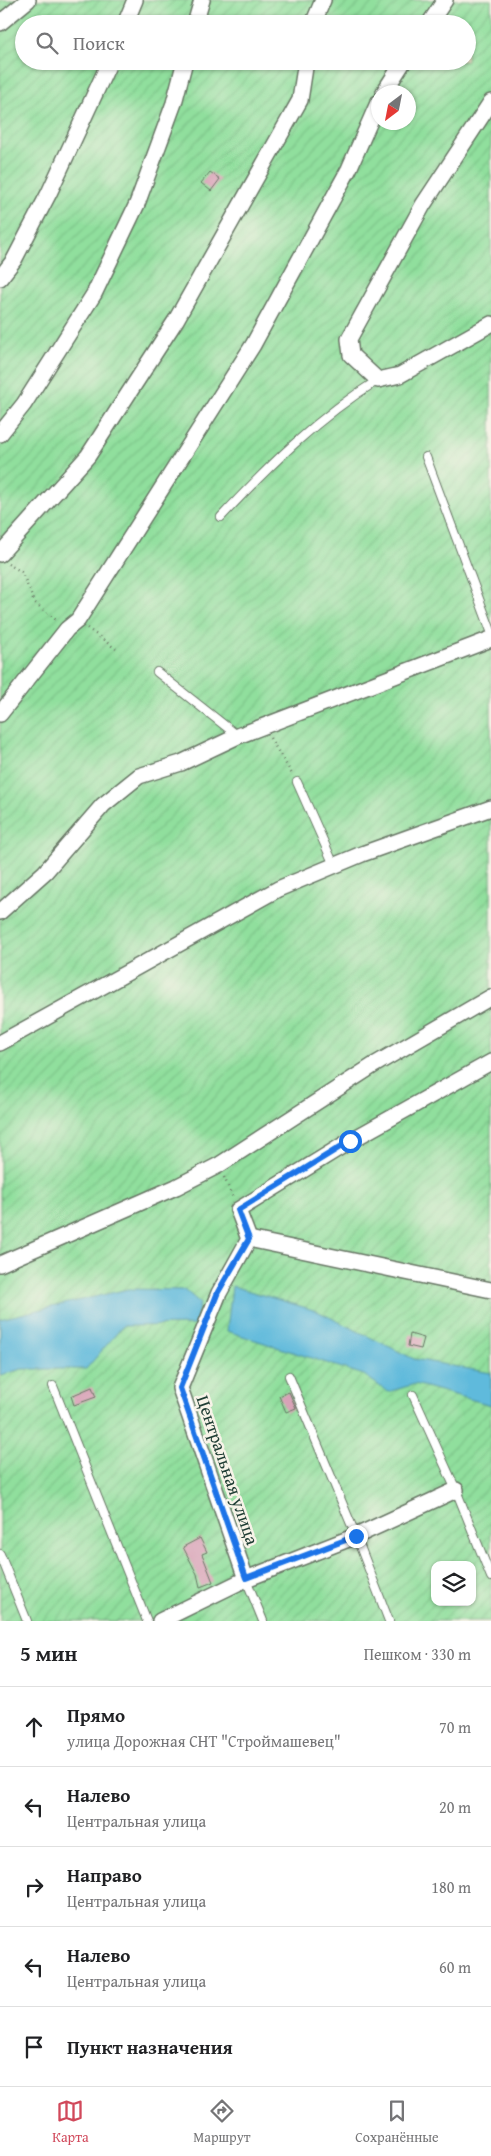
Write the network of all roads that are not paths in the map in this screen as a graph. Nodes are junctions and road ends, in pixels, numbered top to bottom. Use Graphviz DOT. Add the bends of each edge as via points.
graph roads {
  1 [pos="28,0"];
  2 [pos="135,0"];
  3 [pos="323,0"];
  4 [pos="445,0"];
  5 [pos="199,1"];
  6 [pos="129,15"];
  7 [pos="197,15"];
  8 [pos="317,15"];
  9 [pos="435,15"];
  10 [pos="0,23"];
  11 [pos="106,70"];
  12 [pos="183,70"];
  13 [pos="305,70"];
  14 [pos="398,70"];
  15 [pos="389,85"];
  16 [pos="491,102"];
  17 [pos="371,119"];
  18 [pos="0,278"];
  19 [pos="491,324"];
  20 [pos="378,380"];
  21 [pos="0,434"];
  22 [pos="426,457"];
  23 [pos="221,517"];
  24 [pos="4,559"];
  25 [pos="491,630"];
  26 [pos="491,639"];
  27 [pos="156,672"];
  28 [pos="0,714"];
  29 [pos="238,736"];
  30 [pos="297,782"];
  31 [pos="491,808"];
  32 [pos="334,865"];
  33 [pos="0,912"];
  34 [pos="491,997"];
  35 [pos="0,1043"];
  36 [pos="491,1062"];
  37 [pos="249,1239"];
  38 [pos="0,1264"];
  39 [pos="491,1290"];
  40 [pos="289,1376"];
  41 [pos="53,1386"];
  42 [pos="413,1395"];
  43 [pos="456,1490"];
  44 [pos="356,1536"];
  45 [pos="0,1554"];
  46 [pos="491,1577"];
  47 [pos="246,1578"];
  48 [pos="27,1621"];
  49 [pos="147,1621"];
  50 [pos="160,1621"];
  51 [pos="263,1621"];
  52 [pos="389,1621"];
  1 -- 10 [label="street"];
  2 -- 6 [label="street"];
  3 -- 8 [label="street"];
  4 -- 9 [label="street"];
  5 -- 7 [label="street"];
  11 -- 18 [label="street" via="49,193 14,260"];
  12 -- 21 [label="street" via="137,204 94,294 24,404"];
  13 -- 24 [label="street" via="300,100 176,320 88,456"];
  14 -- 15 [label="street"];
  16 -- 20 [label="street" via="423,205 348,339 351,355"];
  17 -- 28 [label="street" via="349,169 253,344 78,620"];
  19 -- 20 [label="street" via="400,375"];
  20 -- 23 [label="lane" via="345,400 277,458"];
  22 -- 25 [label="lane"];
  26 -- 29 [label="street"];
  27 -- 29 [label="lane"];
  29 -- 33 [label="street" via="181,763 139,776 103,805 46,872"];
  30 -- 32 [label="lane"];
  31 -- 32 [label="street"];
  32 -- 35 [label="street" via="278,889"];
  34 -- 38 [label="street" via="374,1065 219,1165"];
  36 -- 37 [label="street" via="350,1141 238,1210"];
  37 -- 39 [label="street"];
  37 -- 47 [label="street, Центральная улица" via="218,1292 180,1388"];
  40 -- 44 [label="lane"];
  41 -- 49 [label="lane"];
  42 -- 43 [label="lane"];
  43 -- 44 [label="street"];
  43 -- 46 [label="lane"];
  44 -- 47 [label="street"];
  44 -- 52 [label="lane"];
  45 -- 48 [label="lane"];
  47 -- 50 [label="street"];
  47 -- 51 [label="lane"];
}
